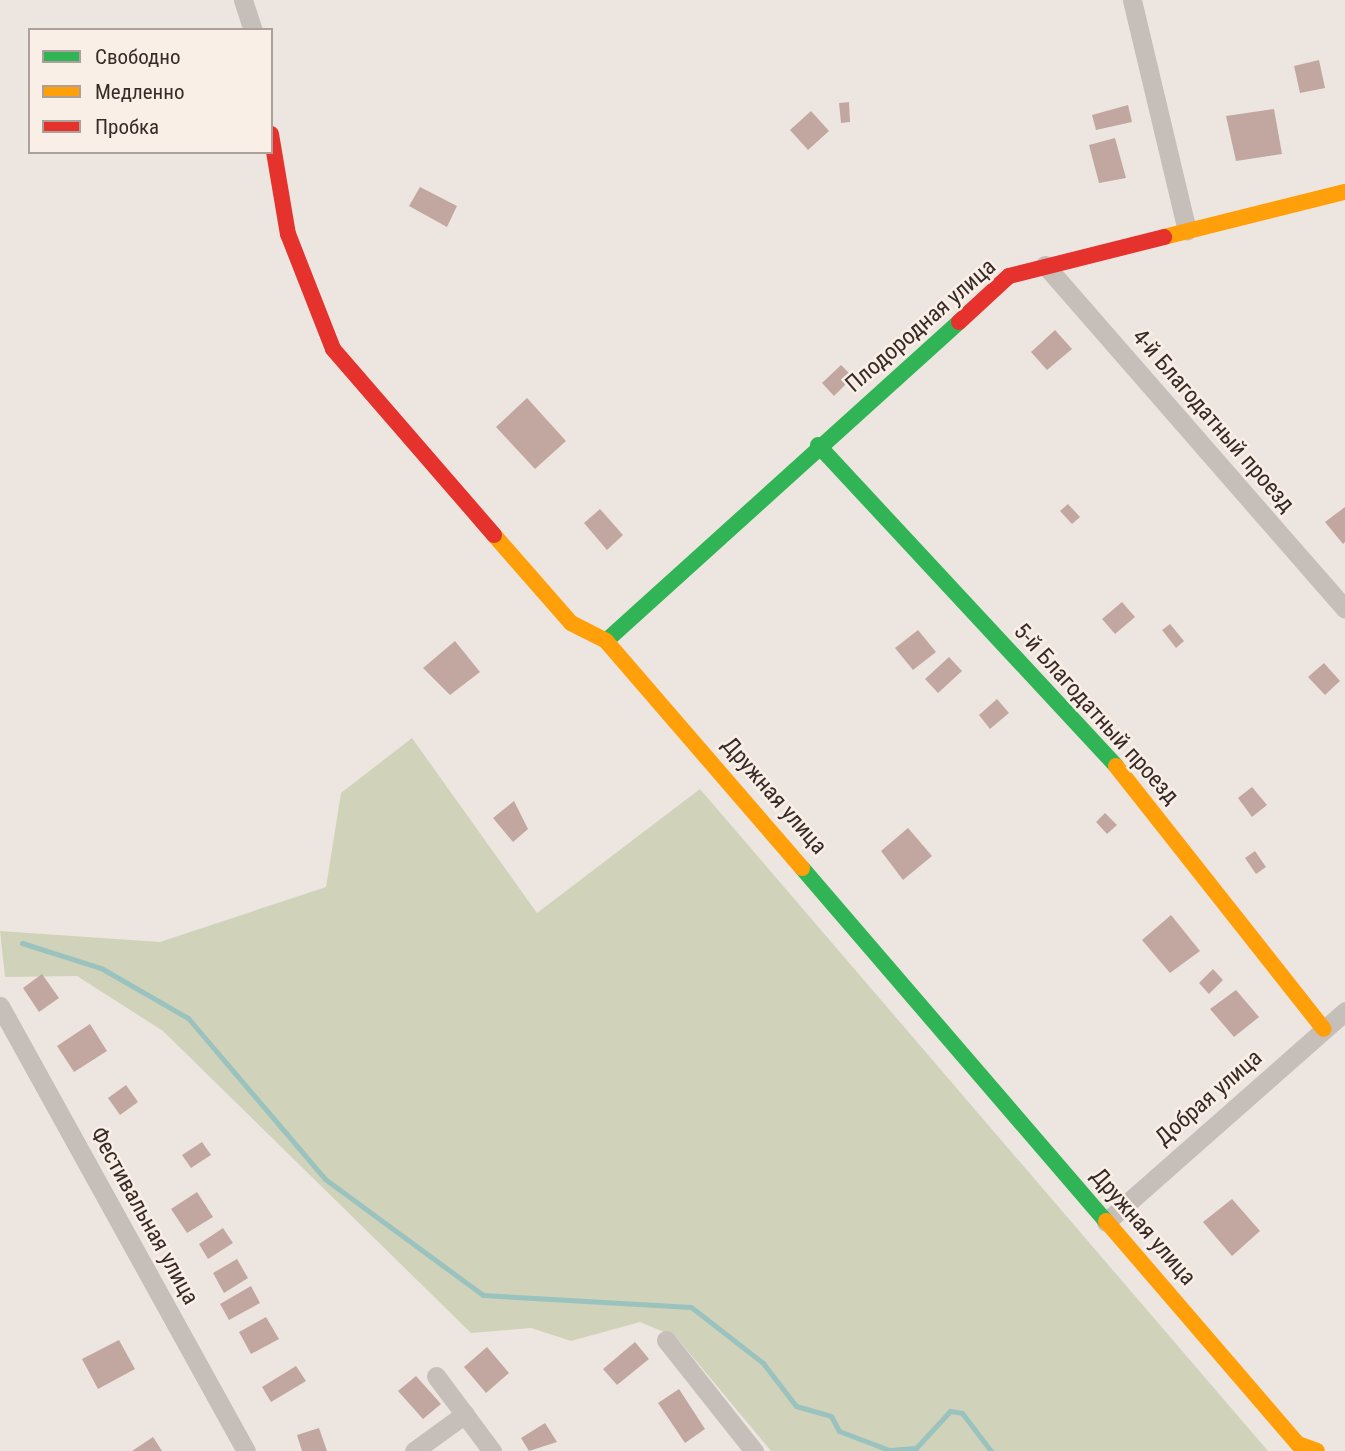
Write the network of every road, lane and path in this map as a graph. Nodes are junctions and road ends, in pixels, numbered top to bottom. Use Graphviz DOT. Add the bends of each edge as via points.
graph roads {
  1 [pos="243,0"];
  2 [pos="1132,0"];
  3 [pos="252,28"];
  4 [pos="273,146"];
  5 [pos="1345,192"];
  6 [pos="1187,231"];
  7 [pos="1045,265"];
  8 [pos="818,445"];
  9 [pos="1345,608"];
  10 [pos="606,641"];
  11 [pos="0,1006"];
  12 [pos="1345,1010"];
  13 [pos="1324,1029"];
  14 [pos="1105,1222"];
  15 [pos="666,1340"];
  16 [pos="436,1376"];
  17 [pos="465,1414"];
  18 [pos="246,1451"];
  19 [pos="414,1451"];
  20 [pos="492,1451"];
  21 [pos="754,1451"];
  22 [pos="1317,1451"];
  1 -- 3 [label="street"];
  2 -- 6 [label="street"];
  4 -- 10 [label="street, Дружная улица" via="288,234 333,349 563,614"];
  5 -- 6 [label="street, Плодородная улица"];
  6 -- 7 [label="street, Плодородная улица"];
  7 -- 8 [label="street, Плодородная улица" via="1009,276"];
  7 -- 9 [label="street, 4-й Благодатный проезд"];
  8 -- 10 [label="street, Плодородная улица"];
  8 -- 13 [label="street, 5-й Благодатный проезд" via="1135,786"];
  10 -- 14 [label="street, Дружная улица"];
  11 -- 18 [label="street, Фестивальная улица"];
  12 -- 13 [label="street, Добрая улица"];
  13 -- 14 [label="street, Добрая улица"];
  14 -- 22 [label="street, Дружная улица" via="1298,1444"];
  15 -- 21 [label="street"];
  16 -- 17 [label="street"];
  17 -- 19 [label="street"];
  17 -- 20 [label="street"];
}
